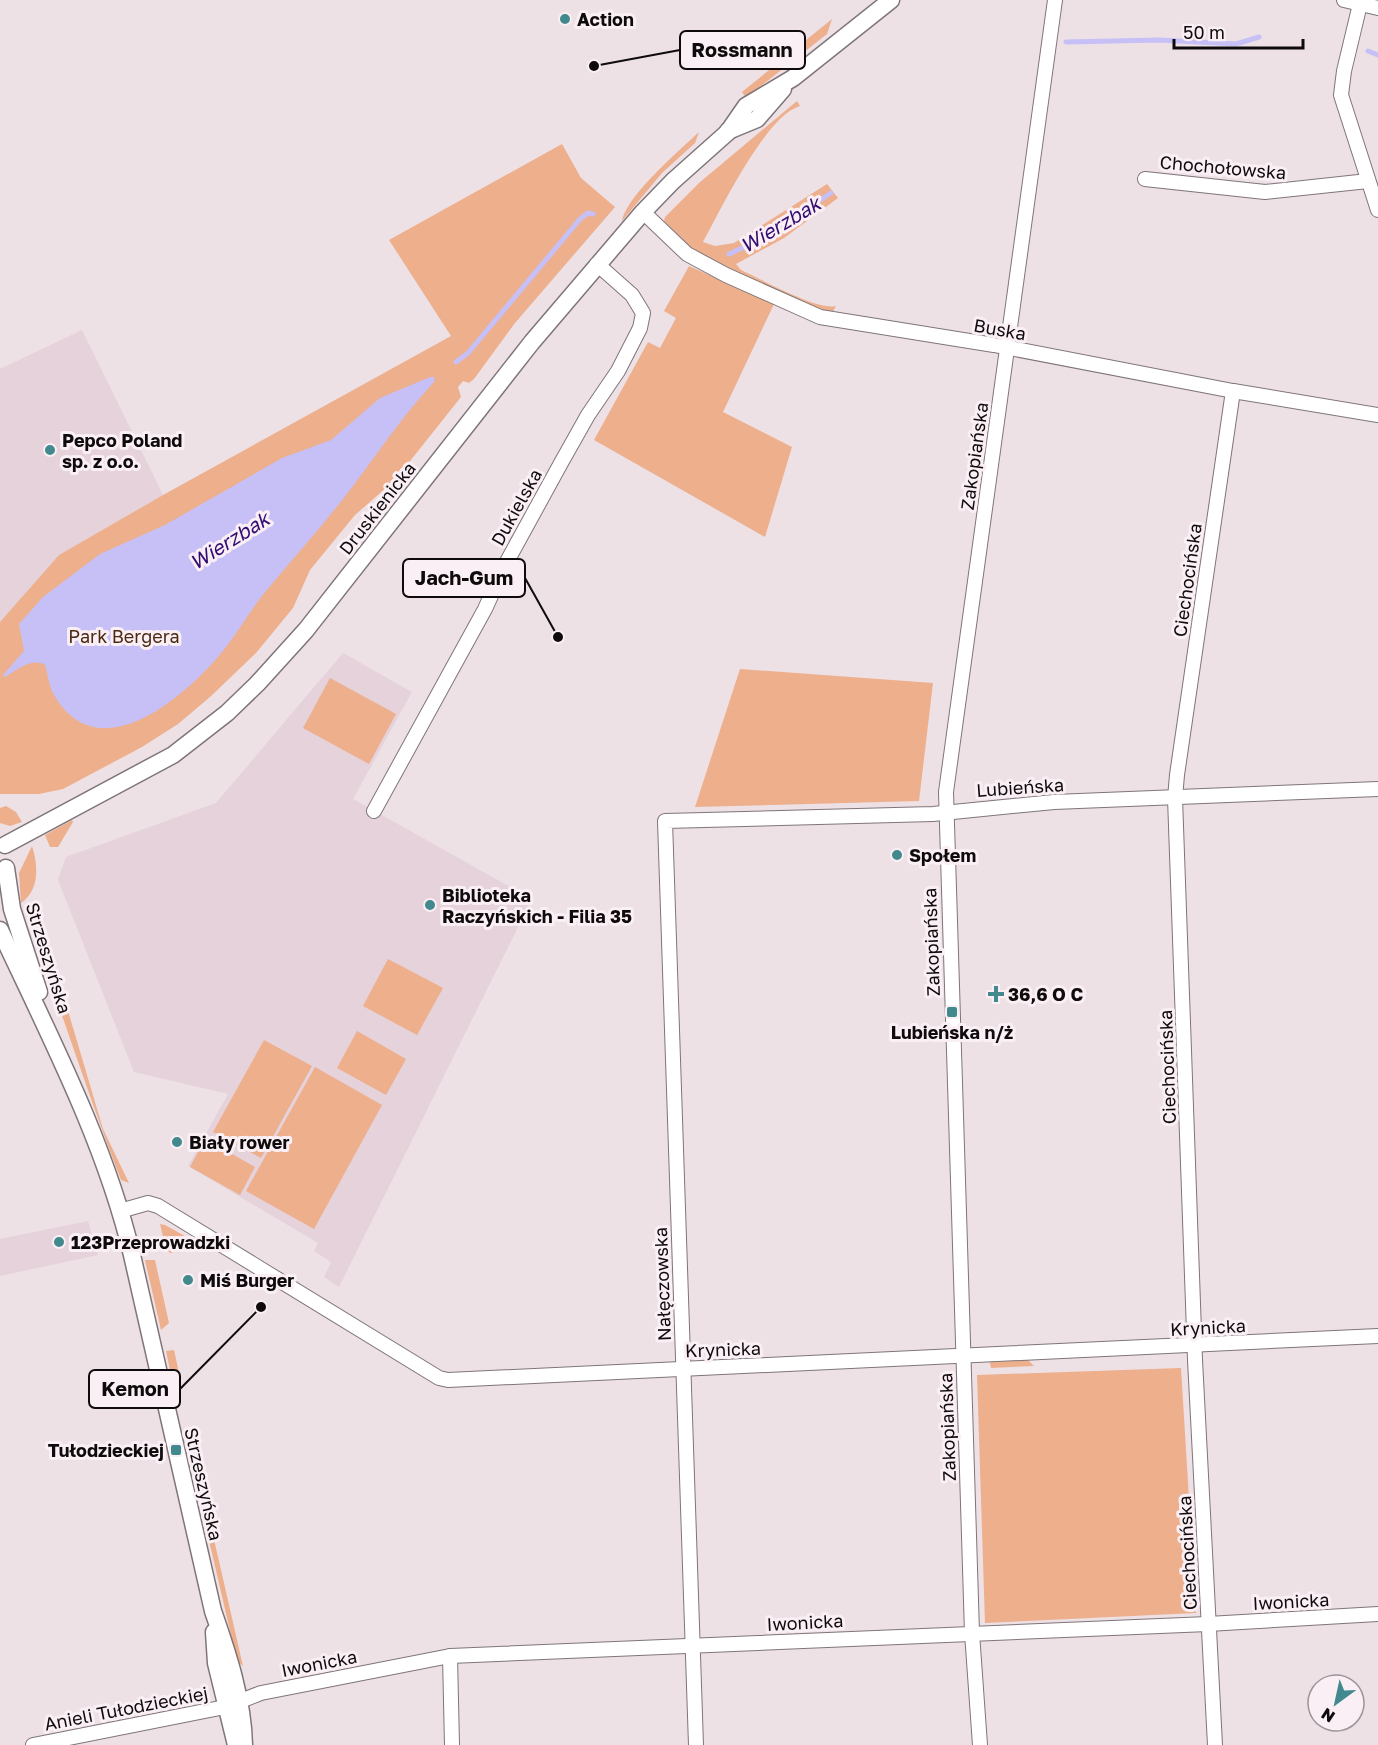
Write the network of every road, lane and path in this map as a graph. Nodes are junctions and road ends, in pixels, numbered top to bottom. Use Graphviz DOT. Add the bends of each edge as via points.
graph roads {
  1 [pos="891,0"];
  2 [pos="1055,0"];
  3 [pos="1344,0"];
  4 [pos="1361,2"];
  5 [pos="1378,8"];
  6 [pos="1146,179"];
  7 [pos="1368,182"];
  8 [pos="1378,210"];
  9 [pos="643,212"];
  10 [pos="597,264"];
  11 [pos="1007,348"];
  12 [pos="1233,391"];
  13 [pos="1378,415"];
  14 [pos="1378,789"];
  15 [pos="1175,798"];
  16 [pos="374,811"];
  17 [pos="945,811"];
  18 [pos="665,821"];
  19 [pos="3,842"];
  20 [pos="3,871"];
  21 [pos="0,930"];
  22 [pos="61,1058"];
  23 [pos="120,1211"];
  24 [pos="1378,1336"];
  25 [pos="1195,1346"];
  26 [pos="963,1356"];
  27 [pos="683,1369"];
  28 [pos="1378,1614"];
  29 [pos="1208,1624"];
  30 [pos="972,1633"];
  31 [pos="691,1645"];
  32 [pos="450,1656"];
  33 [pos="232,1704"];
  34 [pos="33,1745"];
  35 [pos="236,1745"];
  36 [pos="244,1745"];
  37 [pos="452,1745"];
  38 [pos="696,1745"];
  39 [pos="980,1745"];
  40 [pos="1215,1745"];
  1 -- 9 [label="street, Druskienicka" via="794,78 746,106 728,132"];
  2 -- 11 [label="street, Zakopiańska"];
  3 -- 4 [label="street"];
  4 -- 5 [label="street"];
  4 -- 7 [label="street" via="1341,95"];
  6 -- 7 [label="street, Chochołowska" via="1265,192"];
  7 -- 8 [label="street"];
  9 -- 10 [label="street, Druskienicka"];
  9 -- 11 [label="street, Buska" via="687,254 820,317"];
  10 -- 16 [label="street, Dukielska" via="632,295 643,313 640,328 509,557 485,609"];
  10 -- 19 [label="street, Druskienicka" via="306,630 258,684 172,755"];
  11 -- 12 [label="street, Buska"];
  11 -- 17 [label="street, Zakopiańska"];
  12 -- 13 [label="street, Buska"];
  12 -- 15 [label="street, Ciechocińska"];
  14 -- 15 [label="street, Lubieńska"];
  15 -- 17 [label="street, Lubieńska"];
  15 -- 25 [label="street, Ciechocińska"];
  17 -- 18 [label="street, Lubieńska"];
  17 -- 26 [label="street, Zakopiańska"];
  18 -- 27 [label="street, Nałęczowska"];
  19 -- 20 [label="street, Strzeszyńska" via="9,856"];
  20 -- 22 [label="street, Strzeszyńska"];
  21 -- 22 [label="street, Strzeszyńska"];
  22 -- 23 [label="street, Strzeszyńska"];
  23 -- 27 [label="street, Krynicka" via="148,1203 158,1206 439,1378"];
  23 -- 33 [label="street, Strzeszyńska" via="213,1611 216,1663"];
  24 -- 25 [label="street, Krynicka"];
  25 -- 26 [label="street, Krynicka"];
  25 -- 29 [label="street, Ciechocińska"];
  26 -- 27 [label="street, Krynicka"];
  26 -- 30 [label="street, Zakopiańska"];
  27 -- 31 [label="street, Nałęczowska"];
  28 -- 29 [label="street, Iwonicka"];
  29 -- 30 [label="street, Iwonicka"];
  29 -- 40 [label="street, Ciechocińska"];
  30 -- 31 [label="street, Iwonicka"];
  30 -- 39 [label="street, Zakopiańska"];
  31 -- 32 [label="street, Iwonicka"];
  31 -- 38 [label="street, Nałęczowska"];
  32 -- 33 [label="street, Iwonicka" via="261,1693"];
  32 -- 37 [label="street"];
  33 -- 34 [label="street, Anieli Tułodzieckiej"];
  33 -- 35 [label="street, Strzeszyńska"];
  33 -- 36 [label="street, Strzeszyńska"];
}
